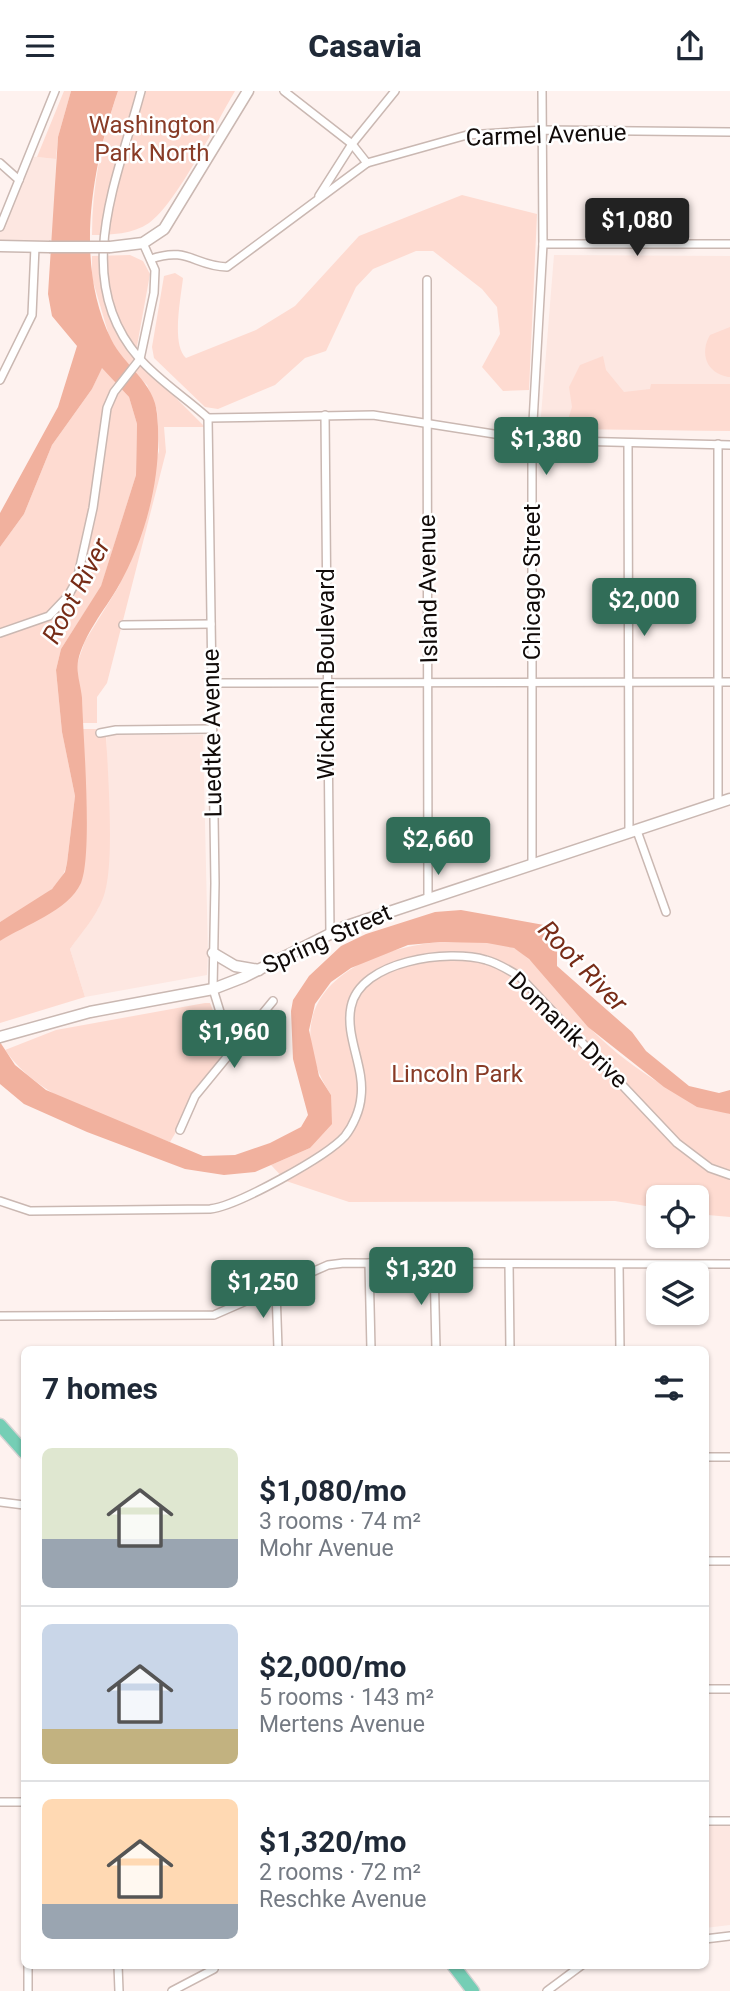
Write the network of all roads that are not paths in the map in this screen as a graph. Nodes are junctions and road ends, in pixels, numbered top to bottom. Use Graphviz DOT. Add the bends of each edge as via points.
graph roads {
  1 [pos="55,91"];
  2 [pos="141,91"];
  3 [pos="248,91"];
  4 [pos="284,91"];
  5 [pos="395,91"];
  6 [pos="542,91"];
  7 [pos="544,131"];
  8 [pos="730,132"];
  9 [pos="352,143"];
  10 [pos="0,163"];
  11 [pos="367,163"];
  12 [pos="19,180"];
  13 [pos="314,202"];
  14 [pos="0,227"];
  15 [pos="143,243"];
  16 [pos="543,244"];
  17 [pos="730,244"];
  18 [pos="0,246"];
  19 [pos="35,247"];
  20 [pos="151,260"];
  21 [pos="426,280"];
  22 [pos="140,359"];
  23 [pos="0,380"];
  24 [pos="325,415"];
  25 [pos="208,418"];
  26 [pos="426,424"];
  27 [pos="532,440"];
  28 [pos="628,443"];
  29 [pos="718,445"];
  30 [pos="730,445"];
  31 [pos="211,624"];
  32 [pos="123,625"];
  33 [pos="0,633"];
  34 [pos="630,681"];
  35 [pos="532,682"];
  36 [pos="718,682"];
  37 [pos="730,682"];
  38 [pos="211,683"];
  39 [pos="326,683"];
  40 [pos="429,683"];
  41 [pos="212,729"];
  42 [pos="100,733"];
  43 [pos="730,799"];
  44 [pos="718,803"];
  45 [pos="633,832"];
  46 [pos="532,864"];
  47 [pos="428,897"];
  48 [pos="666,912"];
  49 [pos="330,933"];
  50 [pos="213,953"];
  51 [pos="258,970"];
  52 [pos="213,989"];
  53 [pos="273,1001"];
  54 [pos="244,1036"];
  55 [pos="0,1037"];
  56 [pos="180,1130"];
  57 [pos="730,1175"];
  58 [pos="0,1201"];
  59 [pos="369,1263"];
  60 [pos="434,1264"];
  61 [pos="509,1264"];
  62 [pos="730,1264"];
  63 [pos="619,1265"];
  64 [pos="276,1290"];
  65 [pos="0,1316"];
  66 [pos="278,1346"];
  67 [pos="371,1346"];
  68 [pos="436,1346"];
  69 [pos="510,1346"];
  70 [pos="620,1346"];
  71 [pos="0,1425"];
  72 [pos="21,1449"];
  73 [pos="709,1457"];
  74 [pos="730,1457"];
  75 [pos="0,1502"];
  76 [pos="21,1505"];
  77 [pos="709,1561"];
  78 [pos="730,1561"];
  79 [pos="709,1689"];
  80 [pos="730,1689"];
  81 [pos="0,1802"];
  82 [pos="21,1802"];
  83 [pos="709,1821"];
  84 [pos="730,1821"];
  85 [pos="730,1936"];
  86 [pos="709,1939"];
  87 [pos="28,1969"];
  88 [pos="118,1969"];
  89 [pos="214,1969"];
  90 [pos="456,1969"];
  91 [pos="577,1969"];
  92 [pos="28,1991"];
  93 [pos="119,1991"];
  94 [pos="172,1991"];
  95 [pos="473,1991"];
  96 [pos="547,1991"];
  1 -- 12 [label="street"];
  2 -- 22 [label="street" via="108,204 103,238 109,305 119,331"];
  3 -- 15 [label="main road" via="175,215"];
  4 -- 9 [label="street"];
  5 -- 9 [label="street"];
  6 -- 7 [label="street, Chicago Street"];
  7 -- 8 [label="street, Carmel Avenue"];
  7 -- 11 [label="street, Carmel Avenue" via="467,135"];
  7 -- 16 [label="street, Chicago Street"];
  9 -- 11 [label="street"];
  9 -- 13 [label="street"];
  10 -- 12 [label="street"];
  11 -- 13 [label="street, Carmel Avenue"];
  12 -- 14 [label="street"];
  13 -- 20 [label="street, Carmel Avenue" via="227,267 214,267 180,253"];
  15 -- 19 [label="main road, bridge"];
  15 -- 20 [label="street"];
  16 -- 17 [label="street"];
  16 -- 27 [label="street, Chicago Street"];
  18 -- 19 [label="main road"];
  19 -- 23 [label="street" via="32,315"];
  20 -- 22 [label="street" via="156,282"];
  21 -- 26 [label="street, Island Avenue"];
  22 -- 25 [label="street"];
  22 -- 33 [label="street" via="114,392 106,414 77,580 49,616"];
  24 -- 25 [label="street"];
  24 -- 26 [label="street" via="373,415"];
  24 -- 39 [label="street, Wickham Boulevard"];
  25 -- 31 [label="street, Luedtke Avenue"];
  26 -- 27 [label="street"];
  26 -- 40 [label="street, Island Avenue"];
  27 -- 28 [label="street"];
  27 -- 35 [label="street, Chicago Street"];
  28 -- 29 [label="street"];
  28 -- 34 [label="street"];
  29 -- 30 [label="street"];
  29 -- 36 [label="street"];
  31 -- 32 [label="street"];
  31 -- 38 [label="street, Luedtke Avenue"];
  34 -- 35 [label="street"];
  34 -- 36 [label="street"];
  34 -- 45 [label="street"];
  35 -- 40 [label="street"];
  35 -- 46 [label="street, Chicago Street"];
  36 -- 37 [label="street"];
  36 -- 44 [label="street"];
  38 -- 39 [label="street"];
  38 -- 41 [label="street, Luedtke Avenue"];
  39 -- 40 [label="street"];
  39 -- 49 [label="street, Wickham Boulevard"];
  40 -- 47 [label="street, Island Avenue"];
  41 -- 42 [label="street"];
  41 -- 50 [label="street, Luedtke Avenue"];
  43 -- 44 [label="main road, Spring Street"];
  44 -- 45 [label="main road, Spring Street"];
  45 -- 46 [label="main road, Spring Street"];
  45 -- 48 [label="street"];
  46 -- 47 [label="main road, Spring Street"];
  47 -- 49 [label="main road, Spring Street"];
  49 -- 51 [label="main road, Spring Street"];
  50 -- 51 [label="main road" via="234,966"];
  50 -- 52 [label="street, Luedtke Avenue"];
  51 -- 52 [label="main road, Spring Street"];
  52 -- 54 [label="street, Luedtke Avenue" via="221,1015"];
  52 -- 55 [label="main road, Spring Street" via="90,1012"];
  53 -- 54 [label="street"];
  54 -- 56 [label="street" via="195,1096"];
  57 -- 58 [label="street, Domanik Drive" via="710,1168 677,1143 519,977 486,960 444,956 384,970 358,991 351,1021 361,1097 352,1126 326,1152 244,1198 210,1209 30,1211"];
  59 -- 60 [label="street"];
  59 -- 64 [label="street" via="328,1265"];
  59 -- 67 [label="street"];
  60 -- 61 [label="street"];
  60 -- 68 [label="street"];
  61 -- 63 [label="street"];
  61 -- 69 [label="street"];
  62 -- 63 [label="street"];
  63 -- 70 [label="street"];
  64 -- 65 [label="street" via="214,1315"];
  64 -- 66 [label="street"];
  71 -- 72 [label="main road"];
  73 -- 74 [label="street"];
  75 -- 76 [label="street"];
  77 -- 78 [label="street"];
  79 -- 80 [label="street"];
  81 -- 82 [label="street"];
  83 -- 84 [label="street"];
  85 -- 86 [label="street"];
  87 -- 92 [label="street"];
  88 -- 93 [label="street"];
  89 -- 94 [label="street"];
  90 -- 95 [label="main road"];
  91 -- 96 [label="street"];
}
